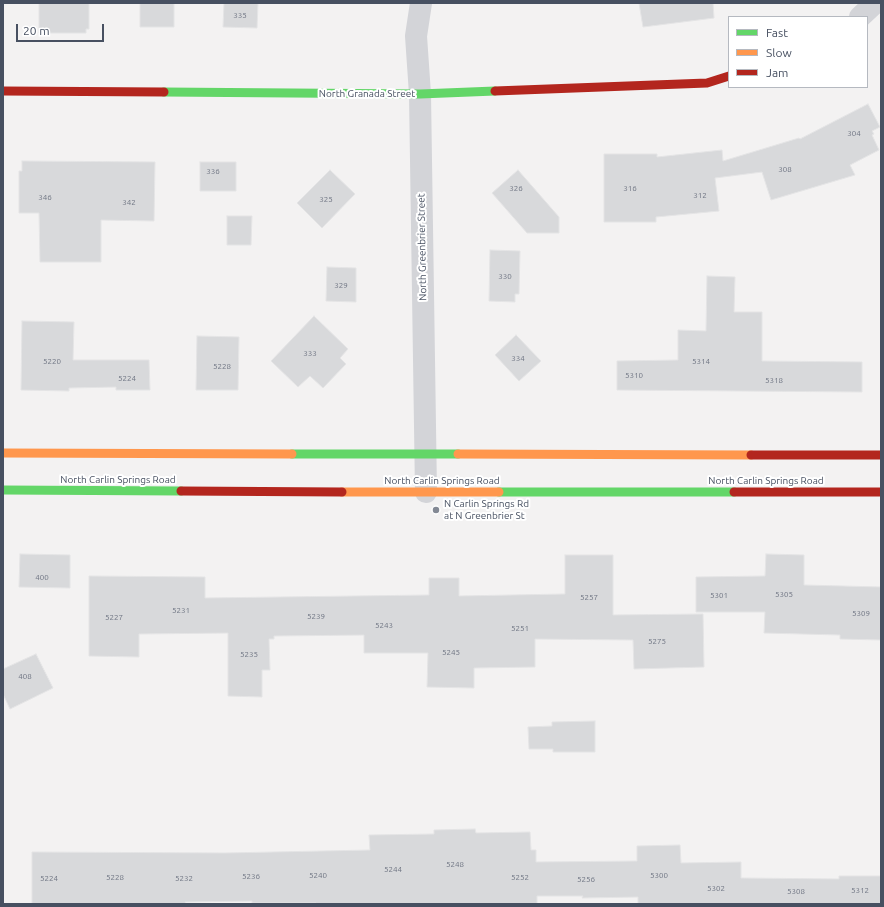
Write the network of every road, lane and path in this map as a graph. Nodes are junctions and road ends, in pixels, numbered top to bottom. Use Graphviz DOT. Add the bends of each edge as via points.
graph roads {
  1 [pos="421,3"];
  2 [pos="875,3"];
  3 [pos="861,16"];
  4 [pos="728,76"];
  5 [pos="3,91"];
  6 [pos="420,94"];
  7 [pos="3,453"];
  8 [pos="426,454"];
  9 [pos="881,455"];
  10 [pos="3,490"];
  11 [pos="426,492"];
  12 [pos="881,492"];
  1 -- 6 [label="street, North Greenbrier Street" via="416,36"];
  2 -- 3 [label="street"];
  4 -- 6 [label="main road, North Granada Street" via="707,83"];
  5 -- 6 [label="main road, North Granada Street"];
  6 -- 8 [label="street, North Greenbrier Street"];
  7 -- 8 [label="main road"];
  8 -- 9 [label="main road"];
  8 -- 11 [label="street, North Greenbrier Street"];
  10 -- 11 [label="main road, North Carlin Springs Road"];
  11 -- 12 [label="main road, North Carlin Springs Road"];
}
